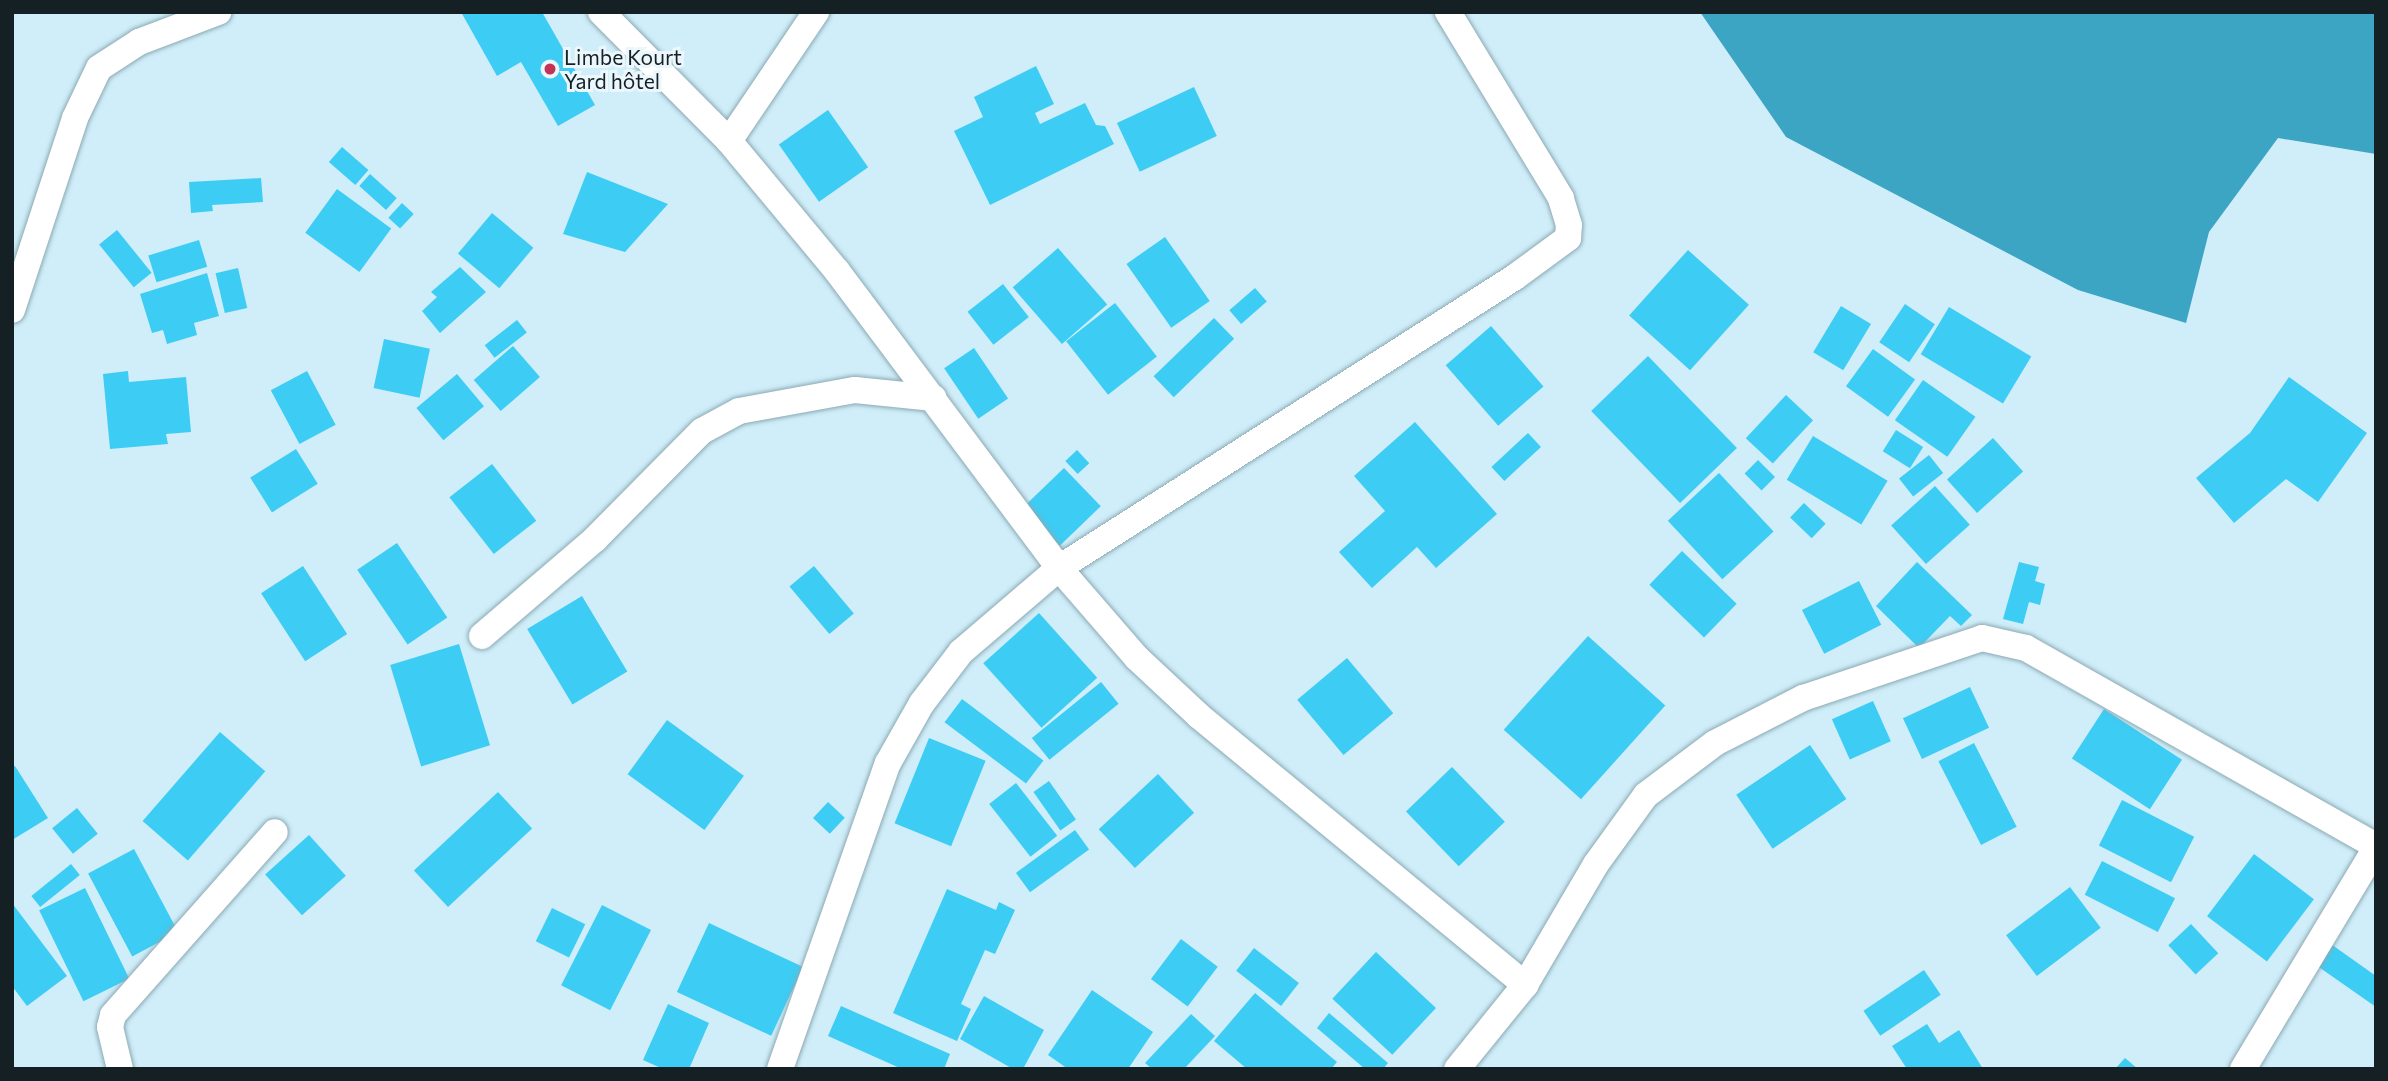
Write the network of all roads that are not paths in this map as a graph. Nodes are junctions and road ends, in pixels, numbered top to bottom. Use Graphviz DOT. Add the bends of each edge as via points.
graph roads {
  1 [pos="218,12"];
  2 [pos="601,12"];
  3 [pos="816,12"];
  4 [pos="1448,12"];
  5 [pos="729,141"];
  6 [pos="12,310"];
  7 [pos="934,398"];
  8 [pos="1059,568"];
  9 [pos="482,636"];
  10 [pos="275,832"];
  11 [pos="2376,847"];
  12 [pos="1525,985"];
  13 [pos="120,1069"];
  14 [pos="780,1069"];
  15 [pos="1457,1069"];
  16 [pos="2243,1069"];
  1 -- 6 [label="street" via="139,42 99,68 75,118"];
  2 -- 5 [label="street"];
  3 -- 5 [label="street"];
  4 -- 8 [label="street" via="1561,198 1569,225 1567,239 1493,292"];
  5 -- 7 [label="street"];
  7 -- 8 [label="street"];
  7 -- 9 [label="street" via="855,390 740,411 702,431 595,539"];
  8 -- 12 [label="street" via="1136,658 1199,716"];
  8 -- 14 [label="street" via="961,652 922,703 888,763"];
  10 -- 13 [label="street" via="114,1016 110,1027"];
  11 -- 12 [label="street" via="2026,648 1982,638 1803,698 1715,743 1646,795 1597,864"];
  11 -- 16 [label="street"];
  12 -- 15 [label="street"];
}
